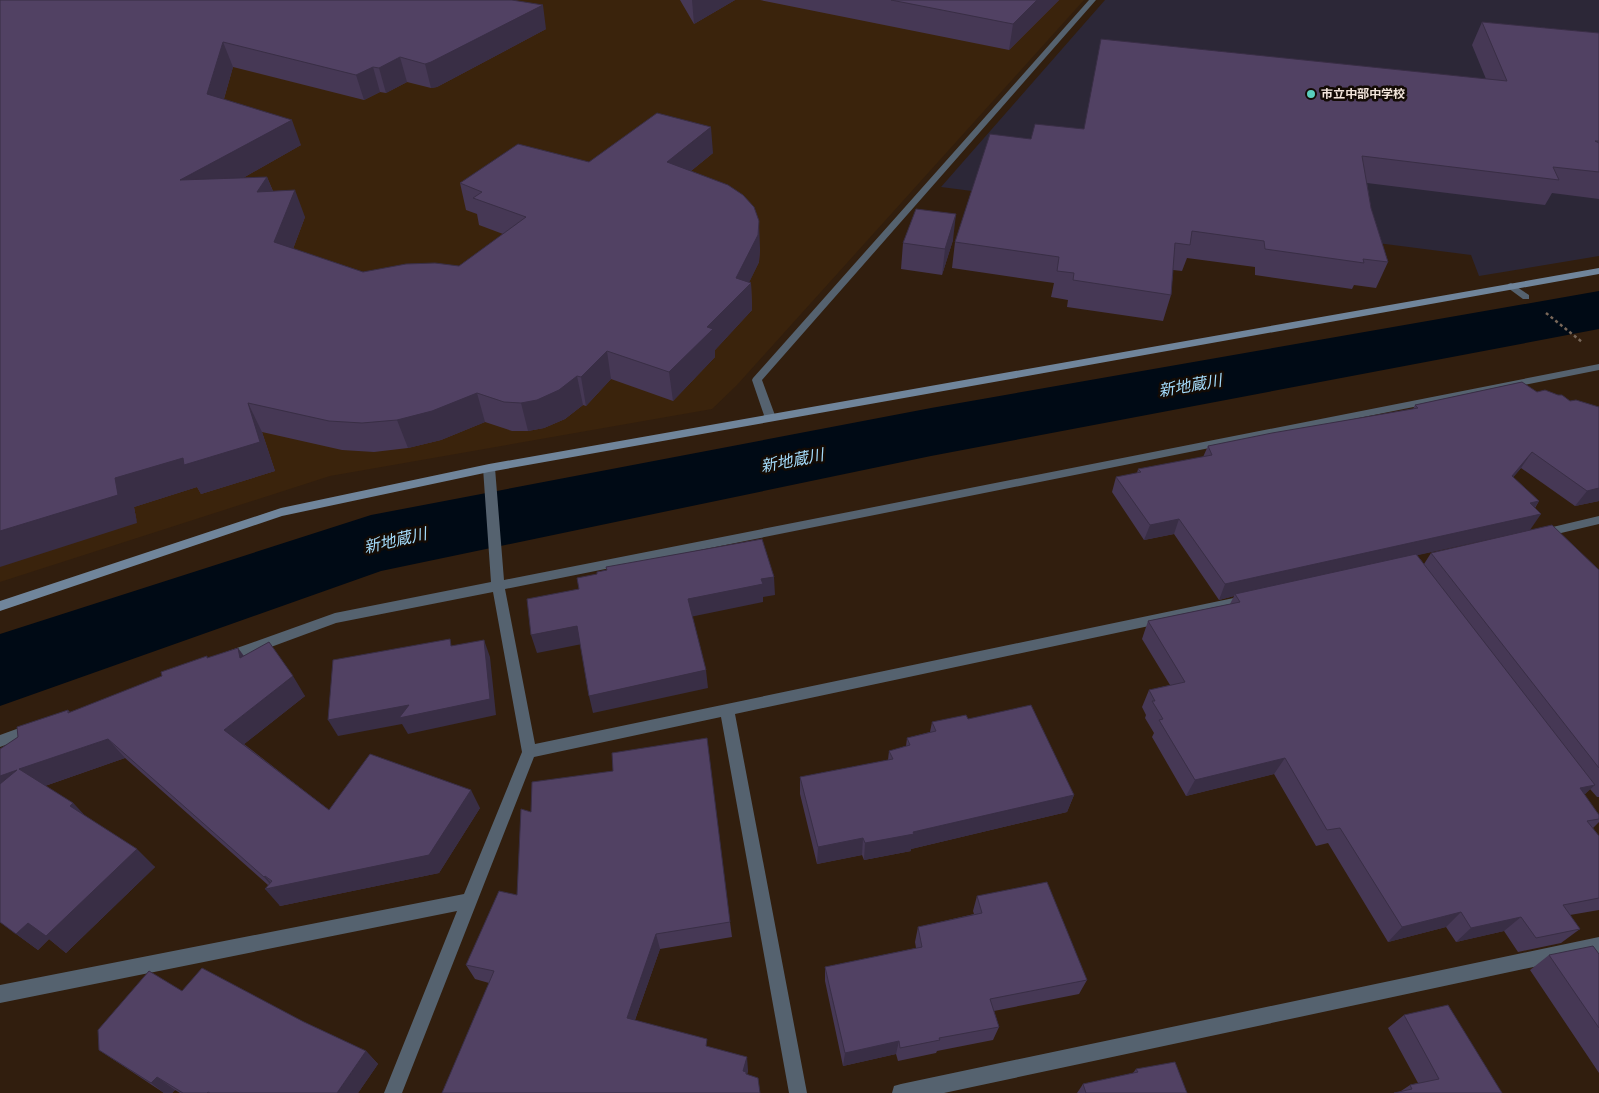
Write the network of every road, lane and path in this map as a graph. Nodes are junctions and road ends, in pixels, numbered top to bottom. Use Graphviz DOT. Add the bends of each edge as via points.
graph roads {
  1 [pos="1093,0"];
  2 [pos="1599,271"];
  3 [pos="1511,286"];
  4 [pos="1526,297"];
  5 [pos="1584,344"];
  6 [pos="1599,367"];
  7 [pos="770,418"];
  8 [pos="489,468"];
  9 [pos="1599,520"];
  10 [pos="1523,538"];
  11 [pos="498,585"];
  12 [pos="1263,597"];
  13 [pos="0,606"];
  14 [pos="214,662"];
  15 [pos="728,711"];
  16 [pos="46,724"];
  17 [pos="0,741"];
  18 [pos="529,752"];
  19 [pos="468,901"];
  20 [pos="1599,945"];
  21 [pos="0,994"];
  22 [pos="392,1093"];
  23 [pos="798,1093"];
  24 [pos="901,1093"];
  1 -- 7 [label="street" via="757,380"];
  2 -- 3 [label="street"];
  3 -- 4 [label="street"];
  3 -- 7 [label="street"];
  4 -- 5 [label="path"];
  6 -- 11 [label="street"];
  7 -- 8 [label="street"];
  8 -- 11 [label="street"];
  8 -- 13 [label="street" via="281,512"];
  9 -- 10 [label="street"];
  11 -- 14 [label="street" via="335,618"];
  11 -- 18 [label="street"];
  12 -- 15 [label="street"];
  15 -- 18 [label="street"];
  15 -- 23 [label="street"];
  16 -- 17 [label="street"];
  18 -- 19 [label="street"];
  19 -- 21 [label="street"];
  19 -- 22 [label="street"];
  20 -- 24 [label="street"];
}
